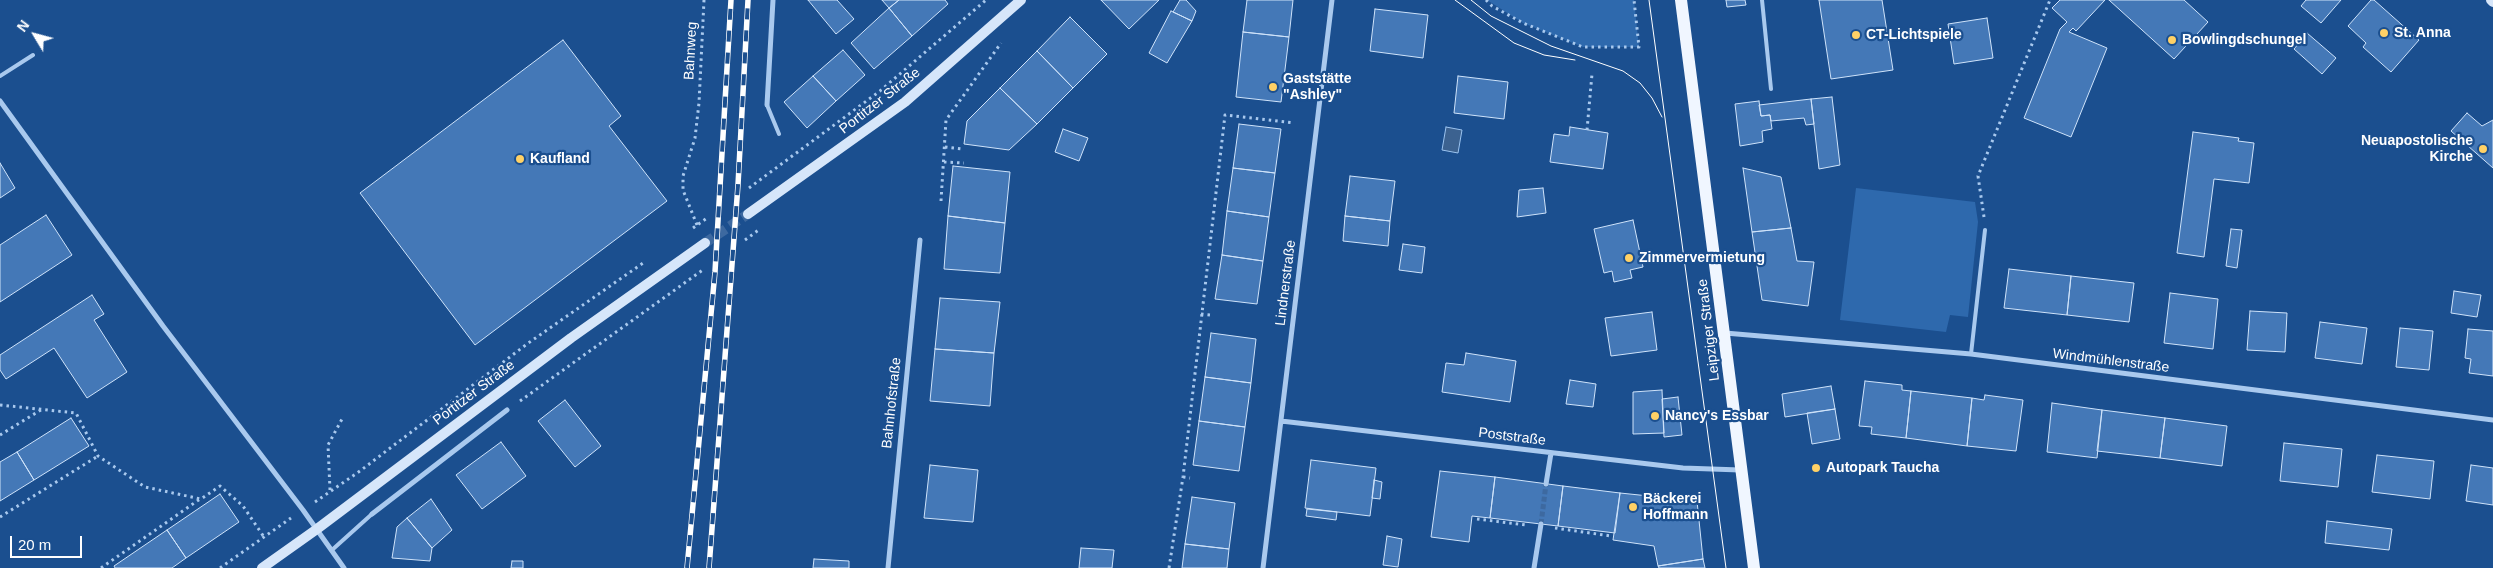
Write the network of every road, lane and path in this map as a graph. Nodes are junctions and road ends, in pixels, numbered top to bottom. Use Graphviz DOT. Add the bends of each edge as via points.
graph roads {
  1 [pos="704,0"];
  2 [pos="774,0"];
  3 [pos="986,0"];
  4 [pos="1021,0"];
  5 [pos="1332,0"];
  6 [pos="1486,0"];
  7 [pos="1492,0"];
  8 [pos="1634,0"];
  9 [pos="1681,0"];
  10 [pos="1762,0"];
  11 [pos="2050,0"];
  12 [pos="1492,6"];
  13 [pos="1001,42"];
  14 [pos="33,55"];
  15 [pos="1592,74"];
  16 [pos="0,76"];
  17 [pos="1771,89"];
  18 [pos="0,100"];
  19 [pos="767,105"];
  20 [pos="1294,123"];
  21 [pos="1587,130"];
  22 [pos="779,134"];
  23 [pos="945,147"];
  24 [pos="963,149"];
  25 [pos="944,162"];
  26 [pos="964,163"];
  27 [pos="749,188"];
  28 [pos="941,201"];
  29 [pos="748,214"];
  30 [pos="707,218"];
  31 [pos="697,225"];
  32 [pos="1984,230"];
  33 [pos="689,231"];
  34 [pos="920,240"];
  35 [pos="705,243"];
  36 [pos="648,259"];
  37 [pos="704,269"];
  38 [pos="1201,314"];
  39 [pos="1210,315"];
  40 [pos="1725,333"];
  41 [pos="1971,354"];
  42 [pos="0,405"];
  43 [pos="44,408"];
  44 [pos="507,410"];
  45 [pos="342,419"];
  46 [pos="2493,420"];
  47 [pos="1280,421"];
  48 [pos="0,435"];
  49 [pos="1551,453"];
  50 [pos="98,456"];
  51 [pos="1740,470"];
  52 [pos="1183,477"];
  53 [pos="1190,478"];
  54 [pos="1546,484"];
  55 [pos="201,499"];
  56 [pos="304,510"];
  57 [pos="372,514"];
  58 [pos="0,517"];
  59 [pos="1477,519"];
  60 [pos="1540,524"];
  61 [pos="1531,526"];
  62 [pos="1552,527"];
  63 [pos="318,529"];
  64 [pos="1610,536"];
  65 [pos="264,537"];
  66 [pos="332,550"];
  67 [pos="101,568"];
  68 [pos="220,568"];
  69 [pos="262,568"];
  70 [pos="344,568"];
  71 [pos="888,568"];
  72 [pos="1169,568"];
  73 [pos="1263,568"];
  74 [pos="1534,568"];
  75 [pos="1754,568"];
  1 -- 31 [label="path, Bahnweg" via="700,103 695,138 683,176 683,190"];
  2 -- 19 [label="street"];
  3 -- 27 [label="path" via="880,91"];
  4 -- 29 [label="main road, Portitzer Straße" via="905,102"];
  5 -- 47 [label="street, Lindnerstraße"];
  6 -- 12 [label="path"];
  7 -- 12 [label="path"];
  8 -- 12 [label="path" via="1639,46 1583,47"];
  9 -- 40 [label="main road, Leipziger Straße"];
  10 -- 17 [label="lane"];
  11 -- 32 [label="path" via="1978,176"];
  13 -- 23 [label="path" via="946,120"];
  14 -- 16 [label="lane"];
  15 -- 21 [label="path"];
  18 -- 56 [label="street" via="163,326"];
  19 -- 22 [label="lane"];
  20 -- 38 [label="path" via="1225,115"];
  23 -- 24 [label="path"];
  23 -- 25 [label="path"];
  25 -- 26 [label="path"];
  25 -- 28 [label="path"];
  30 -- 31 [label="path"];
  31 -- 33 [label="path"];
  32 -- 41 [label="lane"];
  34 -- 71 [label="street, Bahnhofstraße"];
  35 -- 63 [label="main road, Portitzer Straße" via="548,354"];
  36 -- 45 [label="path" via="330,490 328,445"];
  37 -- 44 [label="path"];
  38 -- 39 [label="path"];
  38 -- 52 [label="path"];
  40 -- 41 [label="street, Windmühlenstraße"];
  40 -- 51 [label="main road, Leipziger Straße"];
  41 -- 46 [label="street, Windmühlenstraße"];
  42 -- 43 [label="path"];
  43 -- 48 [label="path"];
  43 -- 50 [label="path" via="76,413"];
  44 -- 57 [label="street"];
  47 -- 49 [label="street, Poststraße"];
  47 -- 73 [label="street, Lindnerstraße"];
  49 -- 51 [label="street, Poststraße" via="1683,468"];
  49 -- 54 [label="street"];
  50 -- 55 [label="path" via="145,487"];
  50 -- 58 [label="path"];
  51 -- 75 [label="main road, Leipziger Straße"];
  52 -- 53 [label="path"];
  52 -- 72 [label="path"];
  55 -- 65 [label="path" via="220,486 243,506"];
  55 -- 67 [label="path"];
  56 -- 63 [label="street"];
  56 -- 65 [label="path"];
  57 -- 66 [label="lane"];
  59 -- 61 [label="path"];
  60 -- 74 [label="street"];
  62 -- 64 [label="path"];
  63 -- 66 [label="street"];
  63 -- 69 [label="main road, Portitzer Straße"];
  65 -- 68 [label="path"];
  66 -- 70 [label="street"];
}
